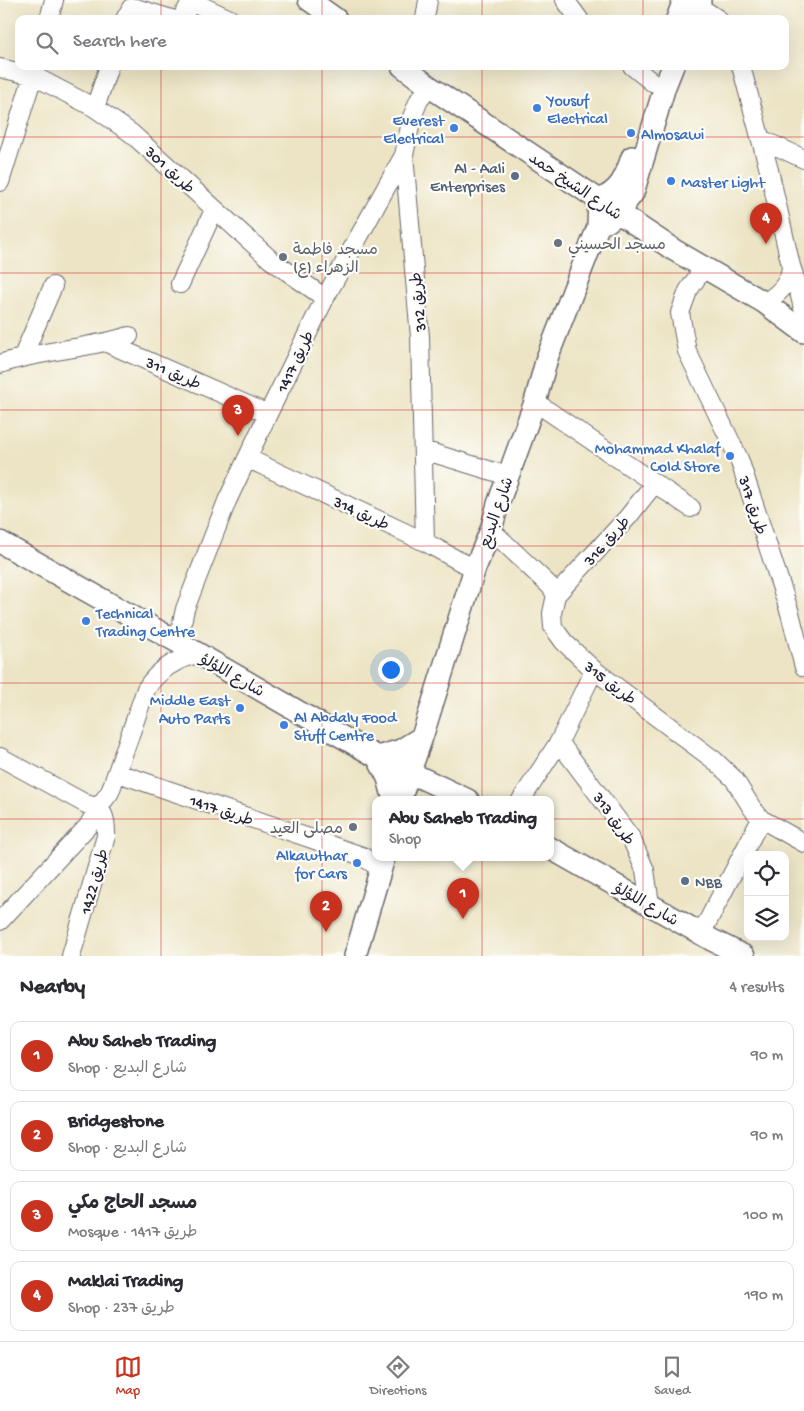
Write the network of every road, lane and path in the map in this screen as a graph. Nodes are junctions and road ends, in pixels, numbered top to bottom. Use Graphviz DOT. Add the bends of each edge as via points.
graph roads {
  1 [pos="54,0"];
  2 [pos="309,0"];
  3 [pos="428,0"];
  4 [pos="565,0"];
  5 [pos="689,7"];
  6 [pos="50,15"];
  7 [pos="127,15"];
  8 [pos="159,15"];
  9 [pos="183,15"];
  10 [pos="221,15"];
  11 [pos="329,15"];
  12 [pos="426,15"];
  13 [pos="576,15"];
  14 [pos="708,15"];
  15 [pos="0,68"];
  16 [pos="15,69"];
  17 [pos="108,70"];
  18 [pos="409,70"];
  19 [pos="645,70"];
  20 [pos="742,70"];
  21 [pos="35,71"];
  22 [pos="662,75"];
  23 [pos="423,78"];
  24 [pos="95,108"];
  25 [pos="761,139"];
  26 [pos="404,155"];
  27 [pos="804,159"];
  28 [pos="0,182"];
  29 [pos="599,200"];
  30 [pos="214,210"];
  31 [pos="618,213"];
  32 [pos="598,226"];
  33 [pos="791,266"];
  34 [pos="704,267"];
  35 [pos="180,284"];
  36 [pos="53,286"];
  37 [pos="325,298"];
  38 [pos="765,303"];
  39 [pos="804,312"];
  40 [pos="804,332"];
  41 [pos="129,336"];
  42 [pos="107,343"];
  43 [pos="23,356"];
  44 [pos="0,364"];
  45 [pos="535,402"];
  46 [pos="268,414"];
  47 [pos="423,450"];
  48 [pos="247,458"];
  49 [pos="508,476"];
  50 [pos="654,484"];
  51 [pos="690,508"];
  52 [pos="491,530"];
  53 [pos="0,542"];
  54 [pos="425,542"];
  55 [pos="475,568"];
  56 [pos="556,596"];
  57 [pos="191,649"];
  58 [pos="804,667"];
  59 [pos="594,670"];
  60 [pos="422,737"];
  61 [pos="559,742"];
  62 [pos="0,757"];
  63 [pos="378,757"];
  64 [pos="410,772"];
  65 [pos="118,773"];
  66 [pos="393,796"];
  67 [pos="401,796"];
  68 [pos="417,796"];
  69 [pos="461,796"];
  70 [pos="524,796"];
  71 [pos="98,808"];
  72 [pos="761,819"];
  73 [pos="804,843"];
  74 [pos="554,850"];
  75 [pos="372,859"];
  76 [pos="383,863"];
  77 [pos="650,904"];
  78 [pos="1,916"];
  79 [pos="701,934"];
  80 [pos="71,956"];
  81 [pos="355,956"];
  82 [pos="744,956"];
  1 -- 6 [label="street"];
  2 -- 11 [label="street"];
  3 -- 12 [label="street"];
  4 -- 13 [label="street"];
  5 -- 14 [label="street"];
  7 -- 8 [label="street" via="131,8"];
  9 -- 10 [label="street" via="190,4 195,3"];
  15 -- 16 [label="street, طريق 301"];
  17 -- 24 [label="street"];
  18 -- 23 [label="street, شارع الشيخ حمد"];
  19 -- 22 [label="street"];
  20 -- 25 [label="street"];
  21 -- 24 [label="street, طريق 301"];
  21 -- 28 [label="street"];
  22 -- 29 [label="street" via="627,172 617,190"];
  22 -- 31 [label="street" via="634,193"];
  23 -- 26 [label="street, طريق 1417"];
  23 -- 29 [label="street, شارع الشيخ حمد"];
  24 -- 30 [label="street, طريق 301" via="131,133"];
  25 -- 27 [label="street"];
  25 -- 33 [label="street"];
  26 -- 37 [label="street, طريق 1417"];
  26 -- 47 [label="street, طريق 312" via="420,337"];
  29 -- 31 [label="street, شارع الشيخ حمد"];
  29 -- 32 [label="street, شارع البديع"];
  30 -- 35 [label="street"];
  30 -- 37 [label="street, طريق 301" via="271,260"];
  31 -- 32 [label="street"];
  31 -- 34 [label="street, شارع الشيخ حمد"];
  32 -- 45 [label="street, شارع البديع" via="547,358"];
  33 -- 38 [label="street" via="790,277 784,287"];
  33 -- 39 [label="street"];
  34 -- 38 [label="street, شارع الشيخ حمد"];
  34 -- 58 [label="street, طريق 317" via="688,291 680,313 687,351 739,459 790,613"];
  36 -- 43 [label="street"];
  37 -- 46 [label="street, طريق 1417"];
  38 -- 40 [label="street, شارع الشيخ حمد"];
  41 -- 42 [label="street"];
  42 -- 43 [label="street"];
  42 -- 46 [label="street, طريق 311"];
  43 -- 44 [label="street"];
  45 -- 49 [label="street, شارع البديع"];
  45 -- 50 [label="street"];
  46 -- 48 [label="street, طريق 1417"];
  47 -- 49 [label="street"];
  47 -- 54 [label="street, طريق 312"];
  48 -- 54 [label="street, طريق 314"];
  48 -- 57 [label="street, طريق 1417" via="185,609 181,627"];
  49 -- 52 [label="street, شارع البديع"];
  50 -- 51 [label="street"];
  50 -- 56 [label="street, طريق 316"];
  52 -- 55 [label="street, شارع البديع"];
  52 -- 56 [label="street" via="551,587"];
  53 -- 57 [label="street, شارع اللؤلؤ"];
  54 -- 55 [label="street, طريق 314"];
  55 -- 60 [label="street, شارع البديع"];
  56 -- 59 [label="street, طريق 315" via="553,627"];
  57 -- 63 [label="street, شارع اللؤلؤ"];
  57 -- 65 [label="street" via="187,656 167,666 146,689"];
  59 -- 61 [label="street"];
  59 -- 72 [label="street, طريق 315" via="714,760 734,779"];
  60 -- 63 [label="street" via="402,750"];
  60 -- 64 [label="street, شارع البديع"];
  61 -- 70 [label="street"];
  61 -- 77 [label="street, طريق 313" via="631,838 645,870"];
  62 -- 71 [label="street"];
  63 -- 64 [label="street, شارع اللؤلؤ"];
  63 -- 66 [label="street"];
  64 -- 67 [label="street, شارع البديع"];
  64 -- 69 [label="street, شارع اللؤلؤ"];
  65 -- 71 [label="street"];
  65 -- 75 [label="street, طريق 1417"];
  68 -- 69 [label="street" via="441,790"];
  71 -- 78 [label="street" via="88,826"];
  71 -- 80 [label="street, طريق 1422" via="107,825 106,836"];
  72 -- 73 [label="street, طريق 315"];
  72 -- 79 [label="street"];
  74 -- 77 [label="street, شارع اللؤلؤ"];
  76 -- 81 [label="street"];
  77 -- 79 [label="street, شارع اللؤلؤ"];
  79 -- 82 [label="street, شارع اللؤلؤ"];
}
